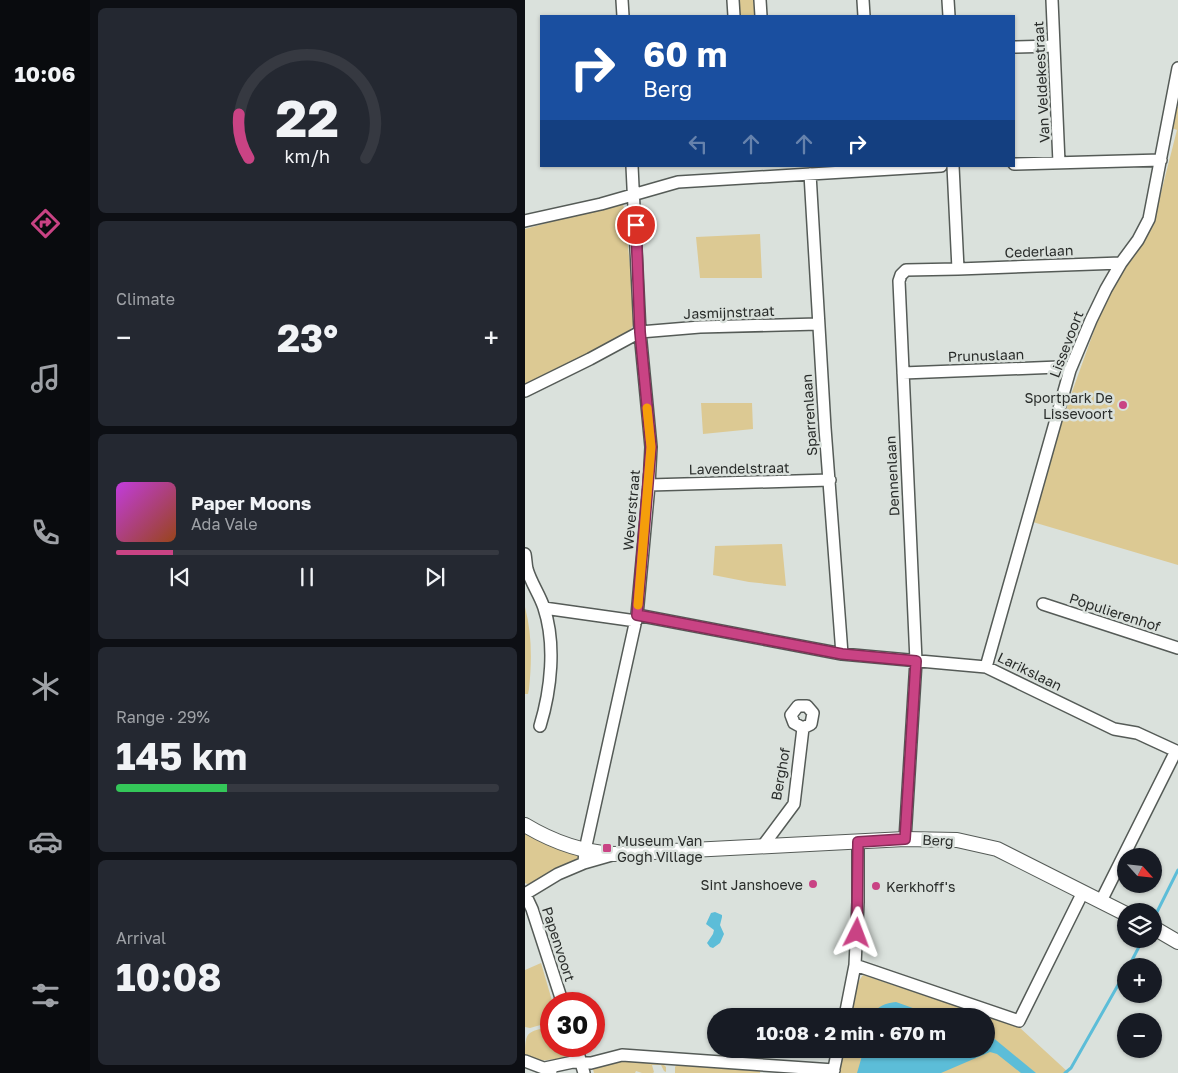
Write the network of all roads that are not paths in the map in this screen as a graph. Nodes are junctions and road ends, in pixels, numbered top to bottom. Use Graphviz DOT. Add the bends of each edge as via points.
graph roads {
  1 [pos="622,0"];
  2 [pos="733,0"];
  3 [pos="759,0"];
  4 [pos="863,0"];
  5 [pos="948,0"];
  6 [pos="1052,0"];
  7 [pos="623,15"];
  8 [pos="734,15"];
  9 [pos="761,15"];
  10 [pos="864,15"];
  11 [pos="949,15"];
  12 [pos="1053,46"];
  13 [pos="1015,47"];
  14 [pos="1178,68"];
  15 [pos="1161,160"];
  16 [pos="1059,163"];
  17 [pos="1015,164"];
  18 [pos="632,167"];
  19 [pos="907,167"];
  20 [pos="953,167"];
  21 [pos="873,168"];
  22 [pos="772,171"];
  23 [pos="745,172"];
  24 [pos="810,174"];
  25 [pos="634,195"];
  26 [pos="525,221"];
  27 [pos="1121,263"];
  28 [pos="958,269"];
  29 [pos="818,324"];
  30 [pos="640,332"];
  31 [pos="1070,370"];
  32 [pos="903,373"];
  33 [pos="525,392"];
  34 [pos="829,480"];
  35 [pos="649,485"];
  36 [pos="525,554"];
  37 [pos="526,570"];
  38 [pos="1043,604"];
  39 [pos="544,608"];
  40 [pos="637,618"];
  41 [pos="1178,648"];
  42 [pos="842,654"];
  43 [pos="916,661"];
  44 [pos="986,667"];
  45 [pos="540,726"];
  46 [pos="803,728"];
  47 [pos="1177,751"];
  48 [pos="525,825"];
  49 [pos="905,839"];
  50 [pos="858,842"];
  51 [pos="763,847"];
  52 [pos="584,856"];
  53 [pos="1083,892"];
  54 [pos="525,894"];
  55 [pos="1101,901"];
  56 [pos="1117,909"];
  57 [pos="1162,933"];
  58 [pos="1178,942"];
  59 [pos="855,965"];
  60 [pos="559,992"];
  61 [pos="847,1008"];
  62 [pos="837,1058"];
  63 [pos="525,1061"];
  64 [pos="545,1068"];
  65 [pos="583,1068"];
  66 [pos="834,1071"];
  67 [pos="557,1073"];
  1 -- 7 [label="street"];
  2 -- 8 [label="street"];
  3 -- 9 [label="street"];
  4 -- 10 [label="street"];
  5 -- 11 [label="street"];
  6 -- 12 [label="street, Van Veldekestraat"];
  12 -- 13 [label="street"];
  12 -- 16 [label="street, Van Veldekestraat"];
  14 -- 15 [label="street, Lissevoort"];
  15 -- 16 [label="street"];
  15 -- 27 [label="street, Lissevoort" via="1149,219"];
  16 -- 17 [label="street"];
  18 -- 25 [label="street, Weverstraat"];
  19 -- 21 [label="street"];
  20 -- 28 [label="street"];
  21 -- 24 [label="street"];
  22 -- 23 [label="street"];
  22 -- 24 [label="street"];
  23 -- 25 [label="street" via="678,182"];
  24 -- 29 [label="street, Sparrenlaan"];
  25 -- 26 [label="street"];
  25 -- 30 [label="street, Weverstraat"];
  27 -- 28 [label="street, Cederlaan"];
  27 -- 31 [label="street, Lissevoort" via="1091,320"];
  28 -- 32 [label="street, Dennenlaan" via="906,270 901,275"];
  29 -- 30 [label="street, Jasmijnstraat"];
  29 -- 34 [label="street, Sparrenlaan"];
  30 -- 33 [label="street"];
  30 -- 35 [label="street, Weverstraat" via="651,447"];
  31 -- 32 [label="street, Prunuslaan" via="1059,367"];
  31 -- 44 [label="street, Lissevoort"];
  32 -- 43 [label="street, Dennenlaan"];
  34 -- 35 [label="street, Lavendelstraat"];
  34 -- 42 [label="street, Sparrenlaan"];
  35 -- 40 [label="street, Weverstraat"];
  36 -- 37 [label="street"];
  37 -- 39 [label="street"];
  38 -- 41 [label="street, Populierenhof"];
  39 -- 40 [label="street, Larikslaan"];
  39 -- 45 [label="street" via="549,629 550,665 546,707"];
  40 -- 42 [label="street, Larikslaan"];
  40 -- 52 [label="street, Weverstraat"];
  42 -- 43 [label="street, Larikslaan"];
  43 -- 44 [label="street, Larikslaan"];
  43 -- 49 [label="street, Dennenlaan"];
  44 -- 47 [label="street, Larikslaan" via="1114,729 1137,733"];
  46 -- 51 [label="street, Berghof" via="794,804"];
  47 -- 55 [label="street, Larikslaan"];
  48 -- 52 [label="street, Berg"];
  49 -- 50 [label="street, Berg"];
  49 -- 53 [label="street, Berg" via="957,840 997,849"];
  50 -- 51 [label="street, Berg"];
  50 -- 59 [label="street"];
  51 -- 52 [label="street, Berg"];
  52 -- 54 [label="street"];
  53 -- 55 [label="street, Berg"];
  53 -- 59 [label="street" via="1019,1022"];
  54 -- 60 [label="street, Papenvoort"];
  55 -- 56 [label="street, Berg"];
  57 -- 58 [label="street"];
  59 -- 61 [label="street"];
  62 -- 66 [label="street"];
  63 -- 64 [label="street"];
  64 -- 65 [label="street" via="573,1062"];
  64 -- 67 [label="street"];
  65 -- 66 [label="street" via="591,1062 622,1054"];
}
